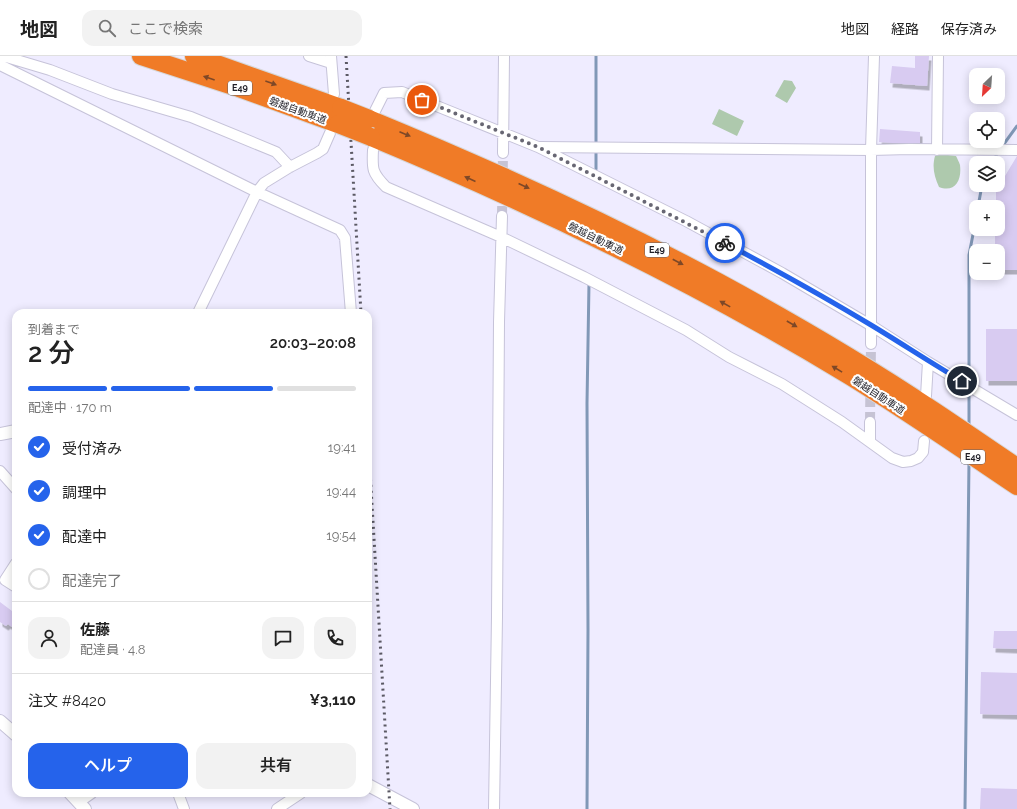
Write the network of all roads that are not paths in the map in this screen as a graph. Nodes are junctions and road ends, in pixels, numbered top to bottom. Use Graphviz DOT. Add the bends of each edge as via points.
graph roads {
  1 [pos="3,56"];
  2 [pos="141,56"];
  3 [pos="194,56"];
  4 [pos="309,56"];
  5 [pos="504,56"];
  6 [pos="874,56"];
  7 [pos="938,56"];
  8 [pos="331,59"];
  9 [pos="0,65"];
  10 [pos="336,115"];
  11 [pos="372,115"];
  12 [pos="503,134"];
  13 [pos="372,144"];
  14 [pos="538,147"];
  15 [pos="871,150"];
  16 [pos="937,150"];
  17 [pos="1014,150"];
  18 [pos="503,153"];
  19 [pos="290,168"];
  20 [pos="257,192"];
  21 [pos="502,216"];
  22 [pos="501,237"];
  23 [pos="200,309"];
  24 [pos="352,309"];
  25 [pos="872,326"];
  26 [pos="871,344"];
  27 [pos="928,362"];
  28 [pos="929,402"];
  29 [pos="1017,416"];
  30 [pos="870,422"];
  31 [pos="957,426"];
  32 [pos="12,431"];
  33 [pos="0,434"];
  34 [pos="927,434"];
  35 [pos="870,441"];
  36 [pos="1017,460"];
  37 [pos="1017,467"];
  38 [pos="0,471"];
  39 [pos="12,484"];
  40 [pos="1016,493"];
  41 [pos="12,569"];
  42 [pos="12,584"];
  43 [pos="0,721"];
  44 [pos="12,732"];
  45 [pos="372,787"];
  46 [pos="180,797"];
  47 [pos="295,797"];
  48 [pos="184,809"];
  49 [pos="277,809"];
  50 [pos="414,809"];
  51 [pos="494,809"];
  1 -- 19 [label="street" via="50,70 112,94 191,117 276,152"];
  10 -- 2 [label="highway, 磐越自動車道 / E49, one-way" via="239,88"];
  3 -- 10 [label="highway, 磐越自動車道 / E49, one-way"];
  4 -- 8 [label="street"];
  5 -- 12 [label="street"];
  6 -- 15 [label="street"];
  7 -- 16 [label="street"];
  8 -- 10 [label="street"];
  9 -- 20 [label="street"];
  10 -- 11 [label="highway, 磐越自動車道 / E49, bridge"];
  10 -- 13 [label="highway, 磐越自動車道 / E49, bridge"];
  10 -- 19 [label="street" via="323,149"];
  11 -- 12 [label="street" via="384,93 402,92"];
  11 -- 28 [label="highway, 磐越自動車道 / E49, one-way" via="652,248"];
  12 -- 14 [label="street"];
  12 -- 18 [label="street"];
  13 -- 22 [label="street" via="372,168 386,187"];
  34 -- 13 [label="highway, 磐越自動車道 / E49, one-way" via="851,377 711,296 646,262 440,166"];
  14 -- 15 [label="street"];
  14 -- 25 [label="street" via="782,273"];
  15 -- 16 [label="street"];
  15 -- 25 [label="street"];
  16 -- 17 [label="street"];
  19 -- 20 [label="street" via="264,183"];
  20 -- 23 [label="street"];
  20 -- 24 [label="street" via="340,230 345,238"];
  21 -- 22 [label="street"];
  22 -- 35 [label="street" via="686,330 729,357 782,384"];
  22 -- 51 [label="street"];
  25 -- 26 [label="street"];
  25 -- 27 [label="street"];
  27 -- 28 [label="street"];
  27 -- 29 [label="street"];
  28 -- 31 [label="highway, 磐越自動車道 / E49"];
  30 -- 35 [label="street"];
  31 -- 36 [label="highway"];
  31 -- 37 [label="highway, 磐越自動車道 / E49"];
  32 -- 33 [label="street"];
  34 -- 35 [label="street" via="923,452 912,461 903,462 892,458"];
  34 -- 40 [label="highway, 磐越自動車道 / E49"];
  38 -- 39 [label="street"];
  41 -- 42 [label="street" via="5,580"];
  43 -- 44 [label="street"];
  45 -- 50 [label="street"];
  46 -- 48 [label="street"];
  47 -- 49 [label="street"];
}
